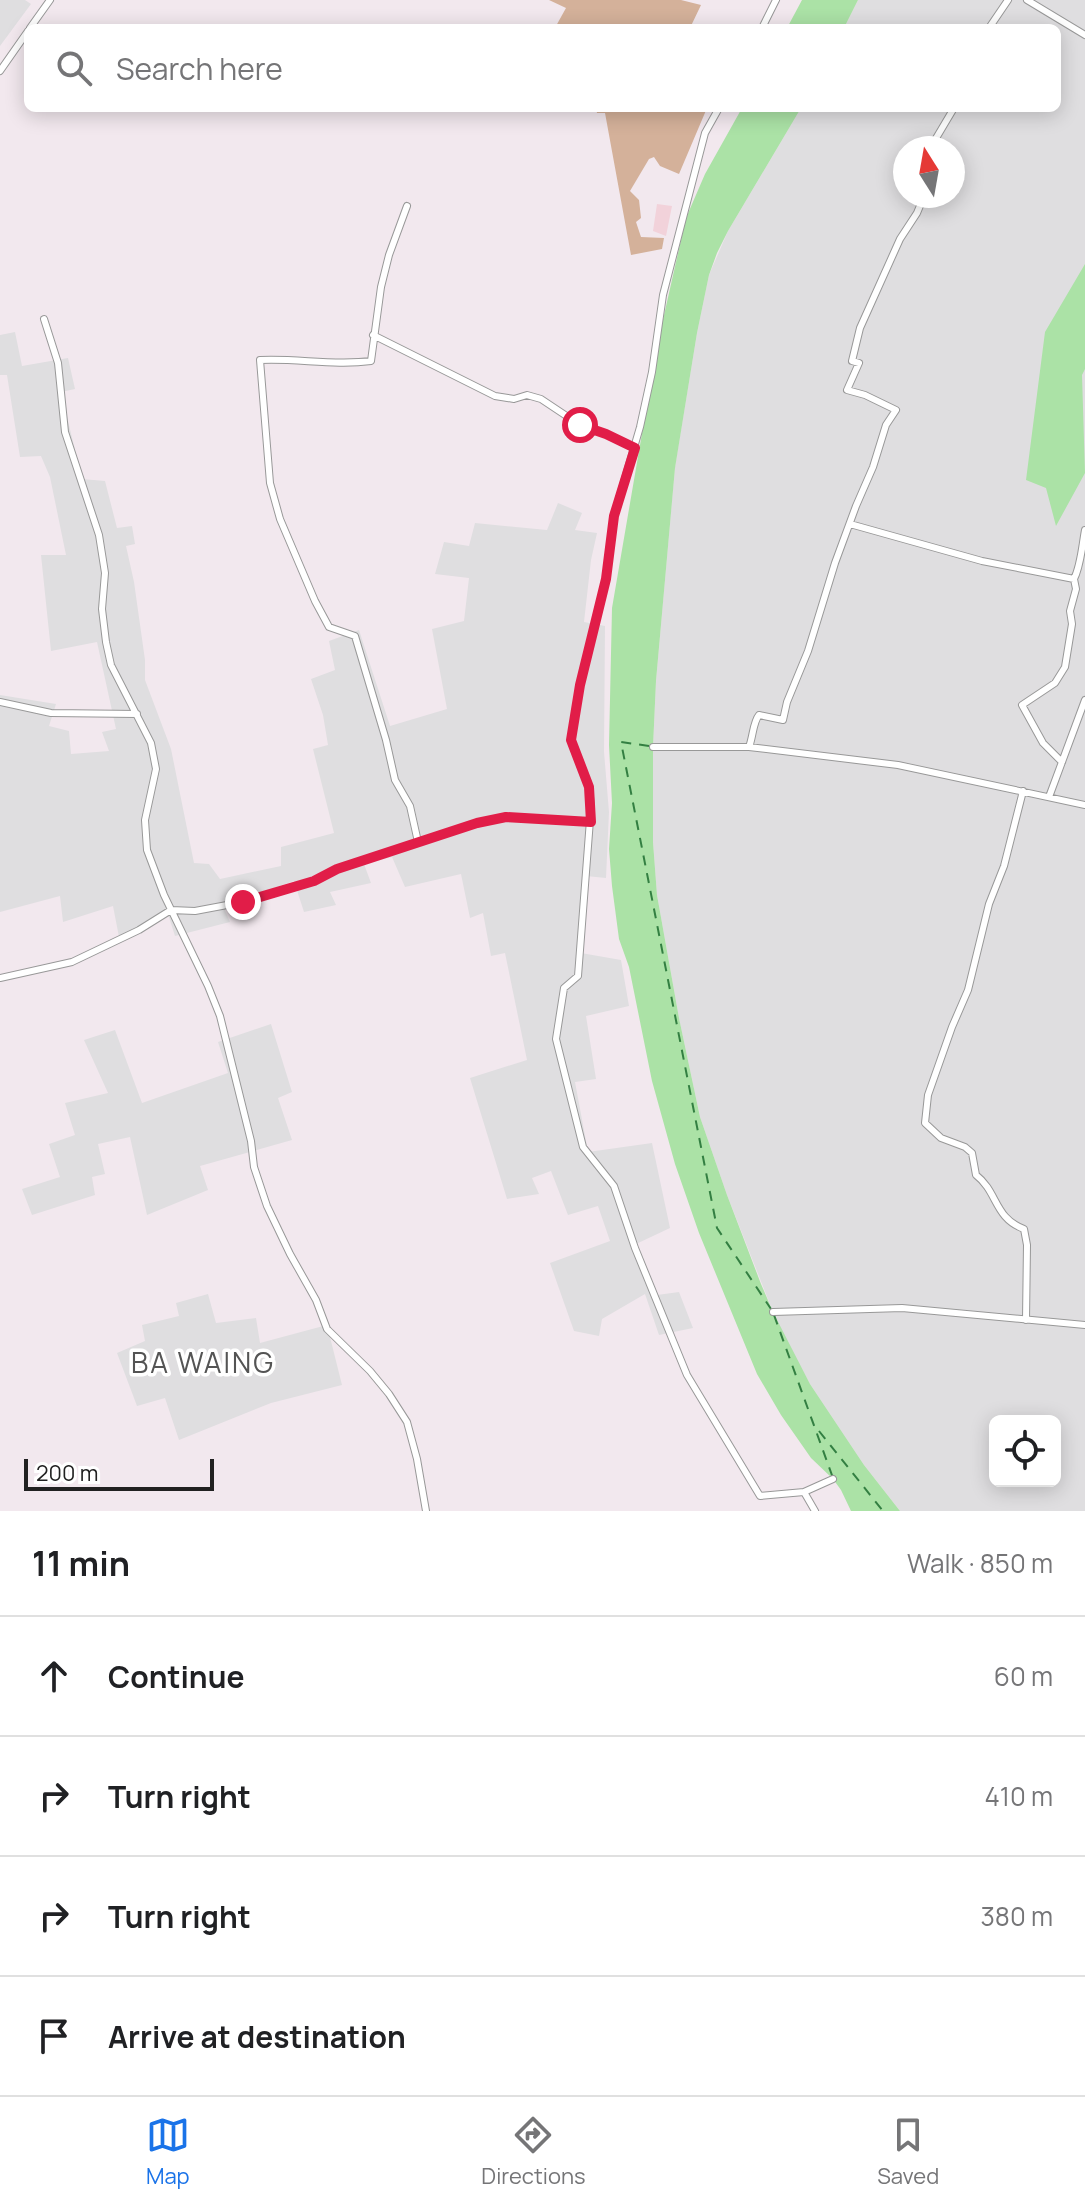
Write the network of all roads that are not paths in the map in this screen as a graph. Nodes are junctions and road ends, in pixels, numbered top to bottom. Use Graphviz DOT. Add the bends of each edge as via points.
graph roads {
  1 [pos="50,0"];
  2 [pos="776,0"];
  3 [pos="1008,0"];
  4 [pos="1027,0"];
  5 [pos="33,24"];
  6 [pos="764,24"];
  7 [pos="992,24"];
  8 [pos="1085,35"];
  9 [pos="24,37"];
  10 [pos="0,71"];
  11 [pos="717,112"];
  12 [pos="952,112"];
  13 [pos="937,136"];
  14 [pos="407,206"];
  15 [pos="919,208"];
  16 [pos="44,319"];
  17 [pos="373,335"];
  18 [pos="635,448"];
  19 [pos="850,524"];
  20 [pos="1085,530"];
  21 [pos="1074,579"];
  22 [pos="1085,700"];
  23 [pos="0,702"];
  24 [pos="137,714"];
  25 [pos="653,747"];
  26 [pos="749,747"];
  27 [pos="1062,762"];
  28 [pos="1023,791"];
  29 [pos="1049,797"];
  30 [pos="1085,805"];
  31 [pos="591,822"];
  32 [pos="418,842"];
  33 [pos="171,910"];
  34 [pos="0,978"];
  35 [pos="773,1312"];
  36 [pos="1026,1320"];
  37 [pos="1085,1325"];
  38 [pos="833,1479"];
  39 [pos="804,1492"];
  40 [pos="426,1511"];
  41 [pos="815,1511"];
  1 -- 5 [label="street"];
  2 -- 6 [label="street"];
  3 -- 7 [label="street"];
  4 -- 8 [label="street"];
  9 -- 10 [label="street"];
  11 -- 18 [label="street" via="705,133 663,295"];
  12 -- 13 [label="street"];
  14 -- 17 [label="street" via="389,255"];
  15 -- 19 [label="street" via="866,314 852,361 859,363 847,390 896,410"];
  16 -- 24 [label="street" via="58,363 65,432 99,535 111,665"];
  17 -- 18 [label="street" via="495,396 541,399 580,425"];
  17 -- 32 [label="street" via="371,361 260,360 270,483 280,519 329,627 355,636"];
  18 -- 31 [label="street" via="614,516 606,579 571,740 589,787"];
  19 -- 21 [label="street" via="982,561"];
  19 -- 26 [label="street" via="783,720 759,715"];
  20 -- 21 [label="street"];
  21 -- 27 [label="street" via="1065,667 1055,683 1022,705 1043,743"];
  22 -- 27 [label="street"];
  23 -- 24 [label="street" via="51,713"];
  24 -- 33 [label="street" via="156,769 145,820 147,850"];
  25 -- 26 [label="street"];
  26 -- 28 [label="street" via="898,765"];
  27 -- 29 [label="street"];
  28 -- 29 [label="street"];
  28 -- 36 [label="street" via="968,990 928,1095 925,1123 941,1138 972,1153 976,1175 986,1182 999,1211 1024,1229"];
  29 -- 30 [label="street"];
  31 -- 32 [label="street" via="506,817"];
  31 -- 39 [label="street" via="578,976 564,988 556,1039 583,1147 614,1186 687,1375 760,1496"];
  32 -- 33 [label="street" via="243,902"];
  33 -- 34 [label="street" via="72,962"];
  33 -- 40 [label="street" via="220,1016 267,1206 327,1329 370,1371 407,1422"];
  35 -- 36 [label="street" via="902,1308"];
  36 -- 37 [label="street"];
  38 -- 39 [label="street"];
  39 -- 41 [label="street"];
}
